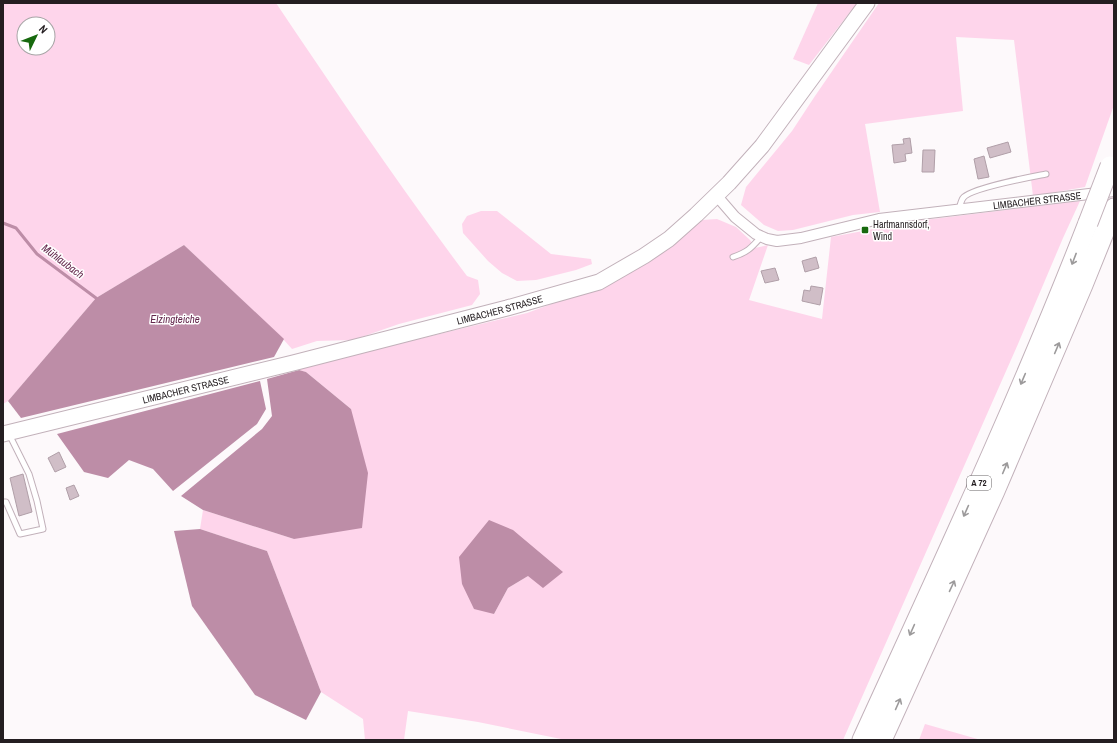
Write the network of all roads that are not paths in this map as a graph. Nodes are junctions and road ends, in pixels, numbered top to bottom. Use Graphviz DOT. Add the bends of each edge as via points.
graph roads {
  1 [pos="867,3"];
  2 [pos="1112,161"];
  3 [pos="1046,174"];
  4 [pos="1114,191"];
  5 [pos="716,195"];
  6 [pos="959,209"];
  7 [pos="1111,214"];
  8 [pos="761,236"];
  9 [pos="733,257"];
  10 [pos="6,433"];
  11 [pos="3,502"];
  12 [pos="862,740"];
  13 [pos="882,740"];
  1 -- 5 [label="main road" via="762,146"];
  2 -- 12 [label="highway, A 72, one-way, bridge" via="1066,281 980,481"];
  3 -- 6 [label="lane, LIMBACHER STRASSE" via="968,193"];
  4 -- 6 [label="street, LIMBACHER STRASSE"];
  5 -- 8 [label="street, LIMBACHER STRASSE" via="735,217"];
  5 -- 10 [label="main road, LIMBACHER STRASSE" via="669,239 599,282 293,363"];
  6 -- 8 [label="street, LIMBACHER STRASSE" via="879,219 801,238 777,241"];
  13 -- 7 [label="highway, A 72, one-way" via="995,491 1084,286"];
  8 -- 9 [label="lane" via="744,254"];
  10 -- 11 [label="lane" via="29,474 43,528 20,534 6,502"];
}
